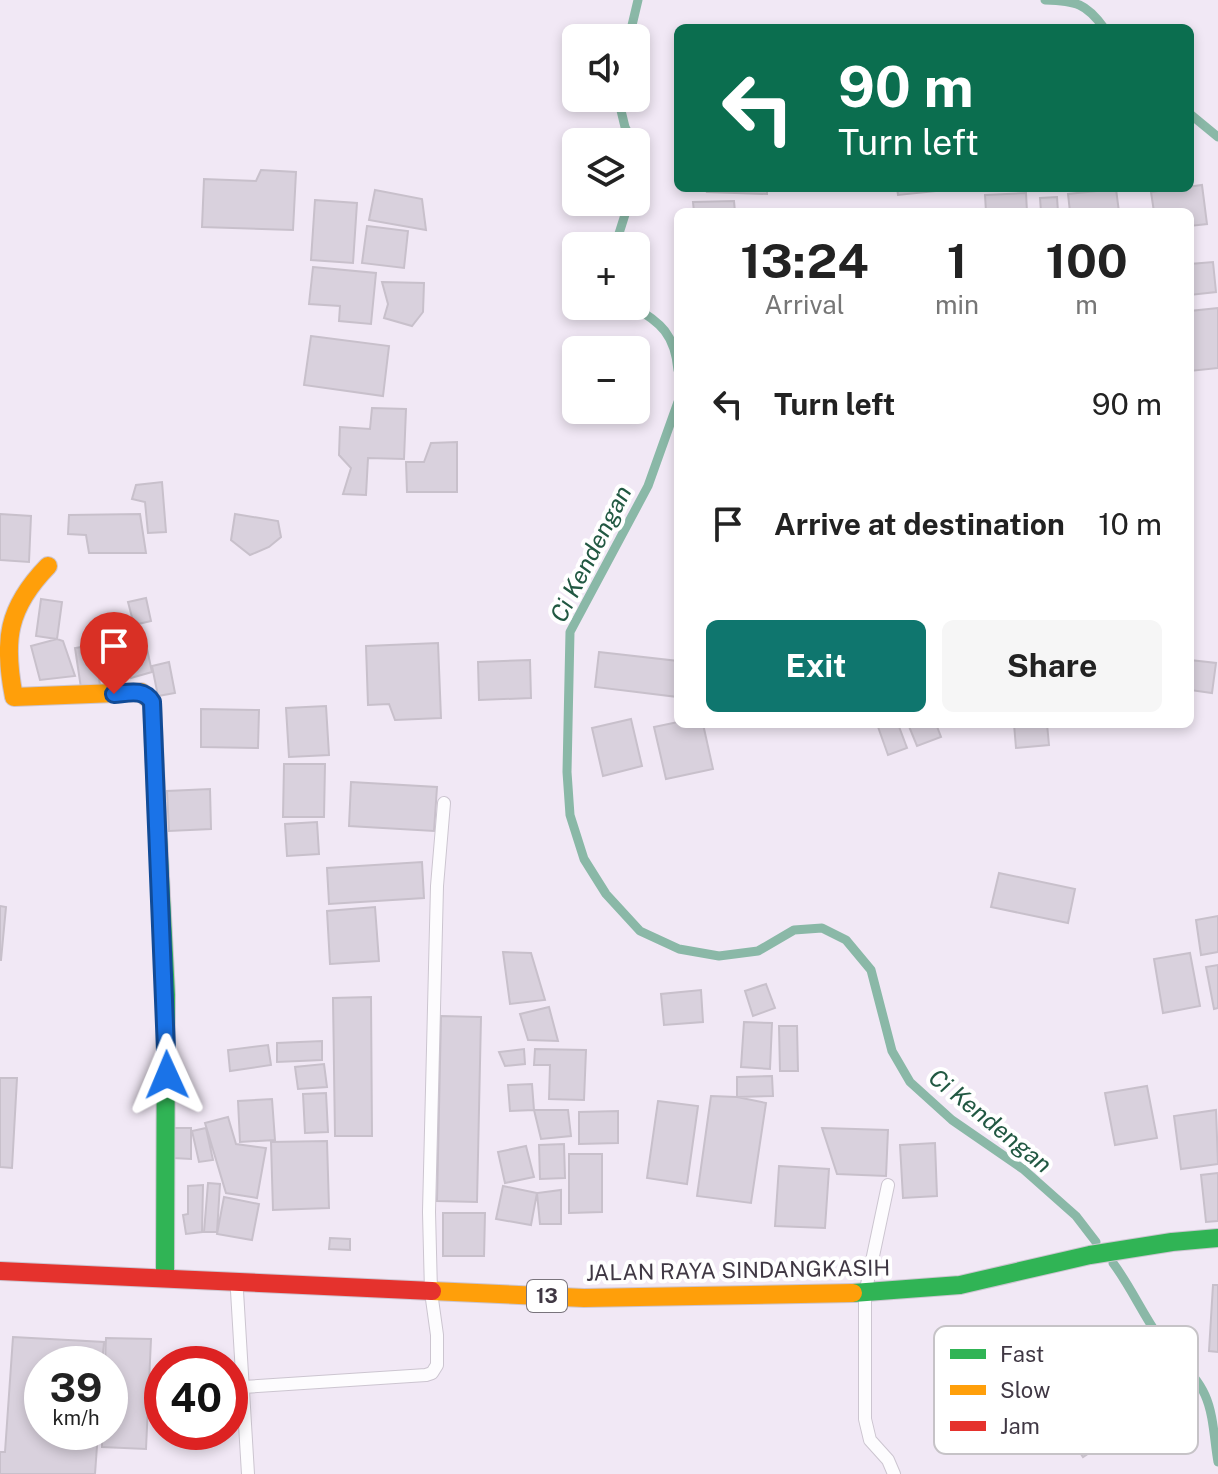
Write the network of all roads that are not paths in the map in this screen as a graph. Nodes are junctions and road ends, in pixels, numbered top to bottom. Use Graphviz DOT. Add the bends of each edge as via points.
graph roads {
  1 [pos="48,566"];
  2 [pos="444,803"];
  3 [pos="888,1185"];
  4 [pos="1218,1238"];
  5 [pos="0,1271"];
  6 [pos="165,1277"];
  7 [pos="237,1284"];
  8 [pos="431,1292"];
  9 [pos="865,1294"];
  10 [pos="241,1346"];
  11 [pos="248,1387"];
  12 [pos="247,1450"];
  13 [pos="248,1474"];
  14 [pos="894,1474"];
  1 -- 6 [label="main road" via="28,584 9,627 14,697 141,692 152,702 167,1027"];
  2 -- 8 [label="lane" via="437,886"];
  3 -- 9 [label="lane"];
  4 -- 9 [label="main road, JALAN RAYA SINDANGKASIH / 13" via="1090,1255 960,1285"];
  5 -- 6 [label="main road, JALAN RAYA SINDANGKASIH / 13"];
  6 -- 7 [label="main road, JALAN RAYA SINDANGKASIH / 13"];
  7 -- 8 [label="main road, JALAN RAYA SINDANGKASIH / 13"];
  7 -- 10 [label="lane"];
  8 -- 9 [label="main road, JALAN RAYA SINDANGKASIH / 13" via="584,1298"];
  8 -- 11 [label="lane" via="437,1350 432,1373"];
  9 -- 14 [label="lane" via="865,1419 870,1440"];
  12 -- 13 [label="lane"];
}
